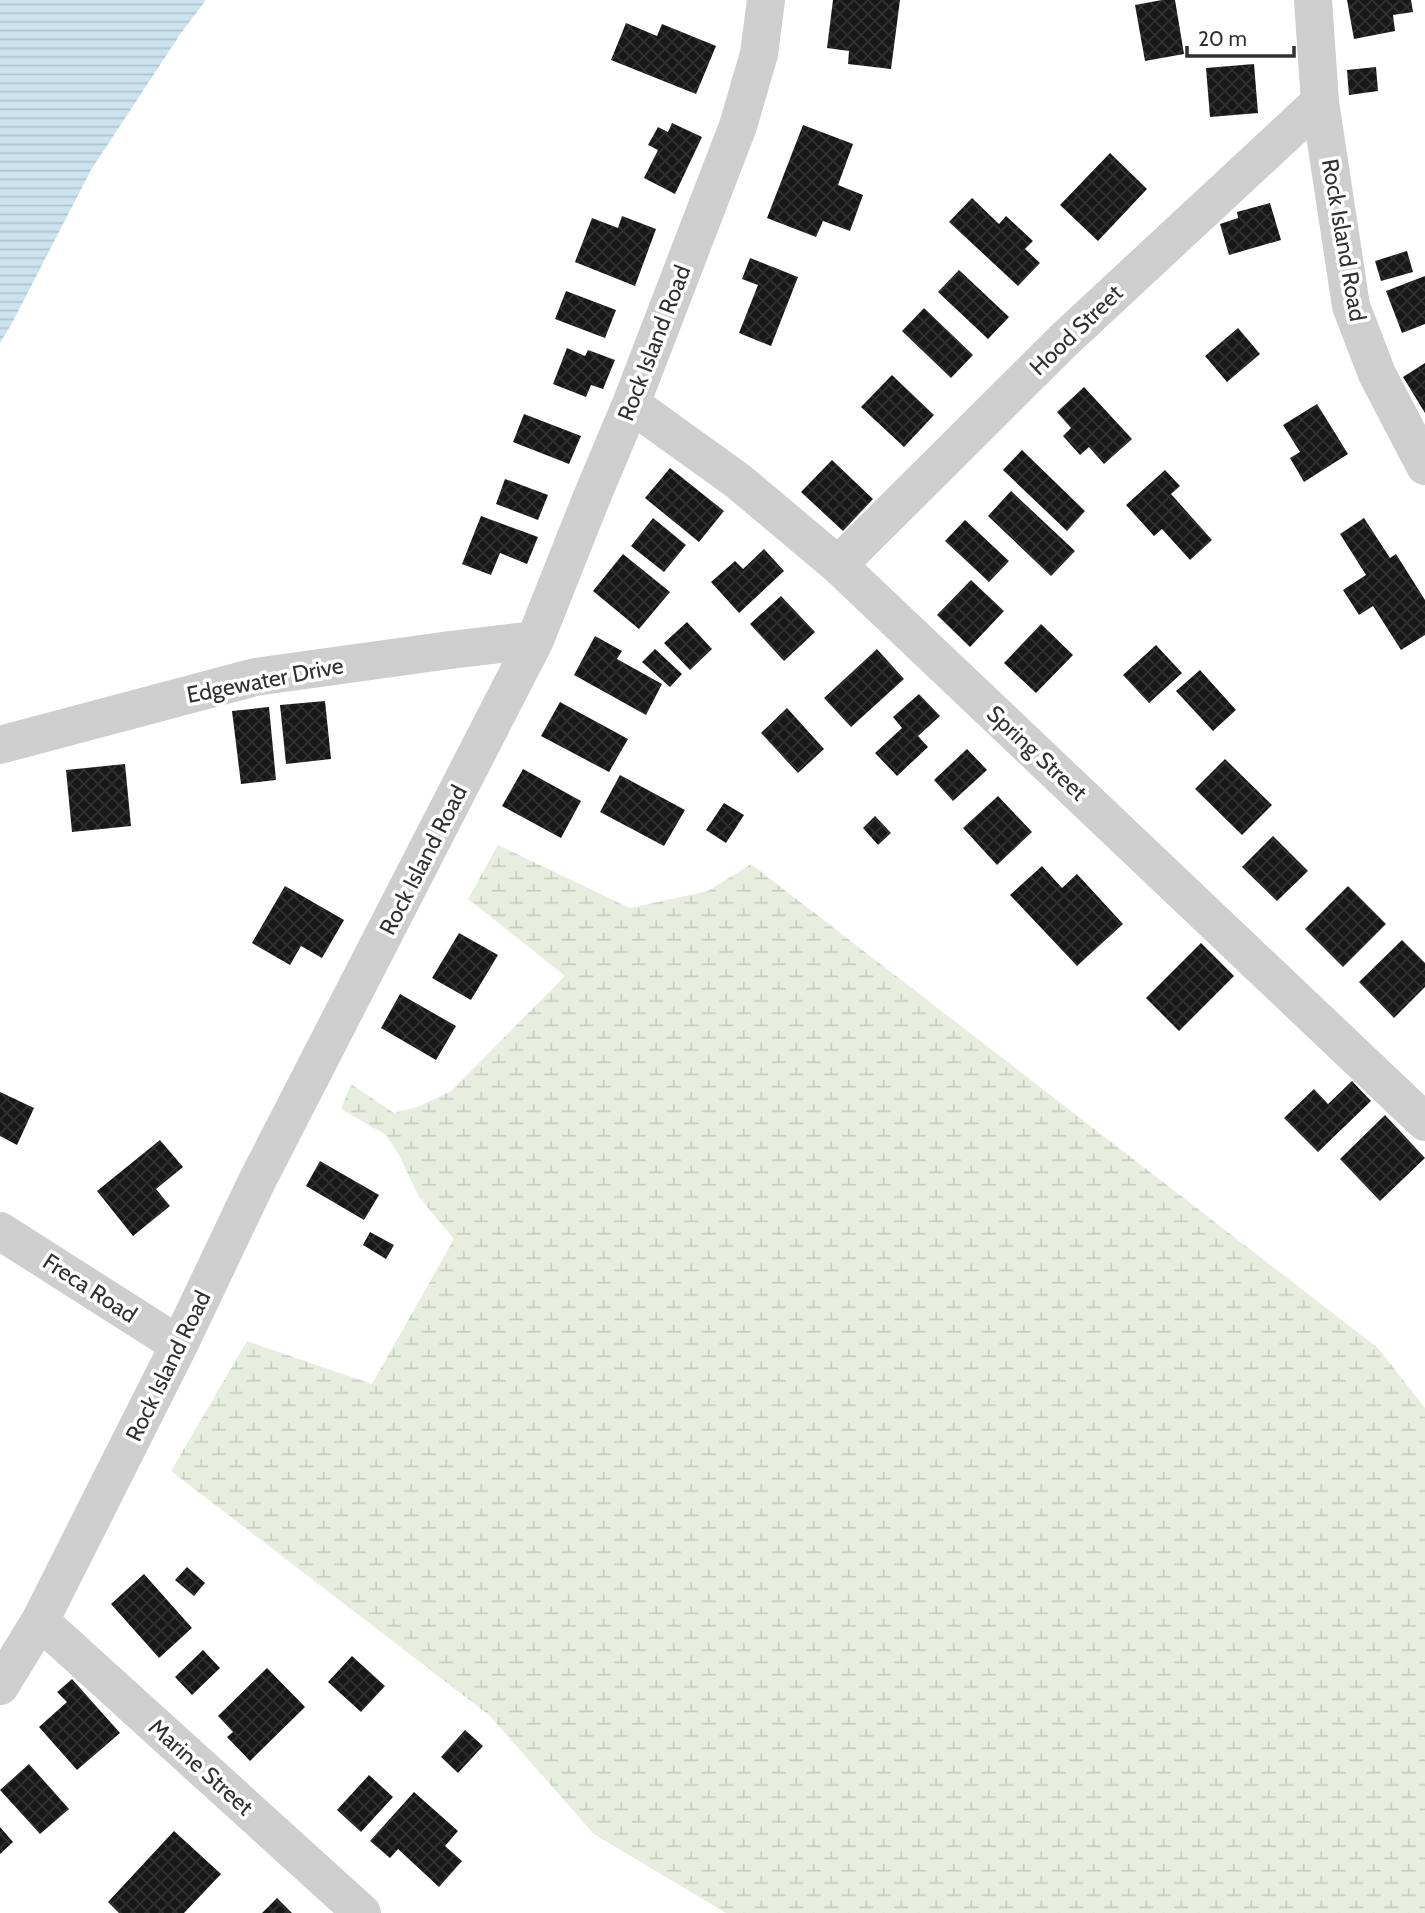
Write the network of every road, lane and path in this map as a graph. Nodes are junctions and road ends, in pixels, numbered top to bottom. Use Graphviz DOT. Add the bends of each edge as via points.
graph roads {
  1 [pos="766,0"];
  2 [pos="1313,0"];
  3 [pos="1320,102"];
  4 [pos="631,404"];
  5 [pos="1425,466"];
  6 [pos="838,565"];
  7 [pos="535,640"];
  8 [pos="0,745"];
  9 [pos="1425,1122"];
  10 [pos="0,1231"];
  11 [pos="180,1345"];
  12 [pos="40,1621"];
  13 [pos="0,1686"];
  14 [pos="362,1913"];
  1 -- 4 [label="street, Rock Island Road" via="759,54 737,127"];
  2 -- 3 [label="street, Rock Island Road"];
  3 -- 5 [label="street, Rock Island Road" via="1351,306 1377,374"];
  3 -- 6 [label="street, Hood Street" via="1064,340"];
  4 -- 6 [label="street, Spring Street" via="738,481"];
  4 -- 7 [label="street, Rock Island Road"];
  6 -- 9 [label="street, Spring Street"];
  7 -- 8 [label="street, Edgewater Drive" via="255,677"];
  7 -- 11 [label="street, Rock Island Road" via="257,1181"];
  10 -- 11 [label="street, Freca Road"];
  11 -- 12 [label="street, Rock Island Road"];
  12 -- 13 [label="street, Rock Island Road"];
  12 -- 14 [label="street, Marine Street"];
}
